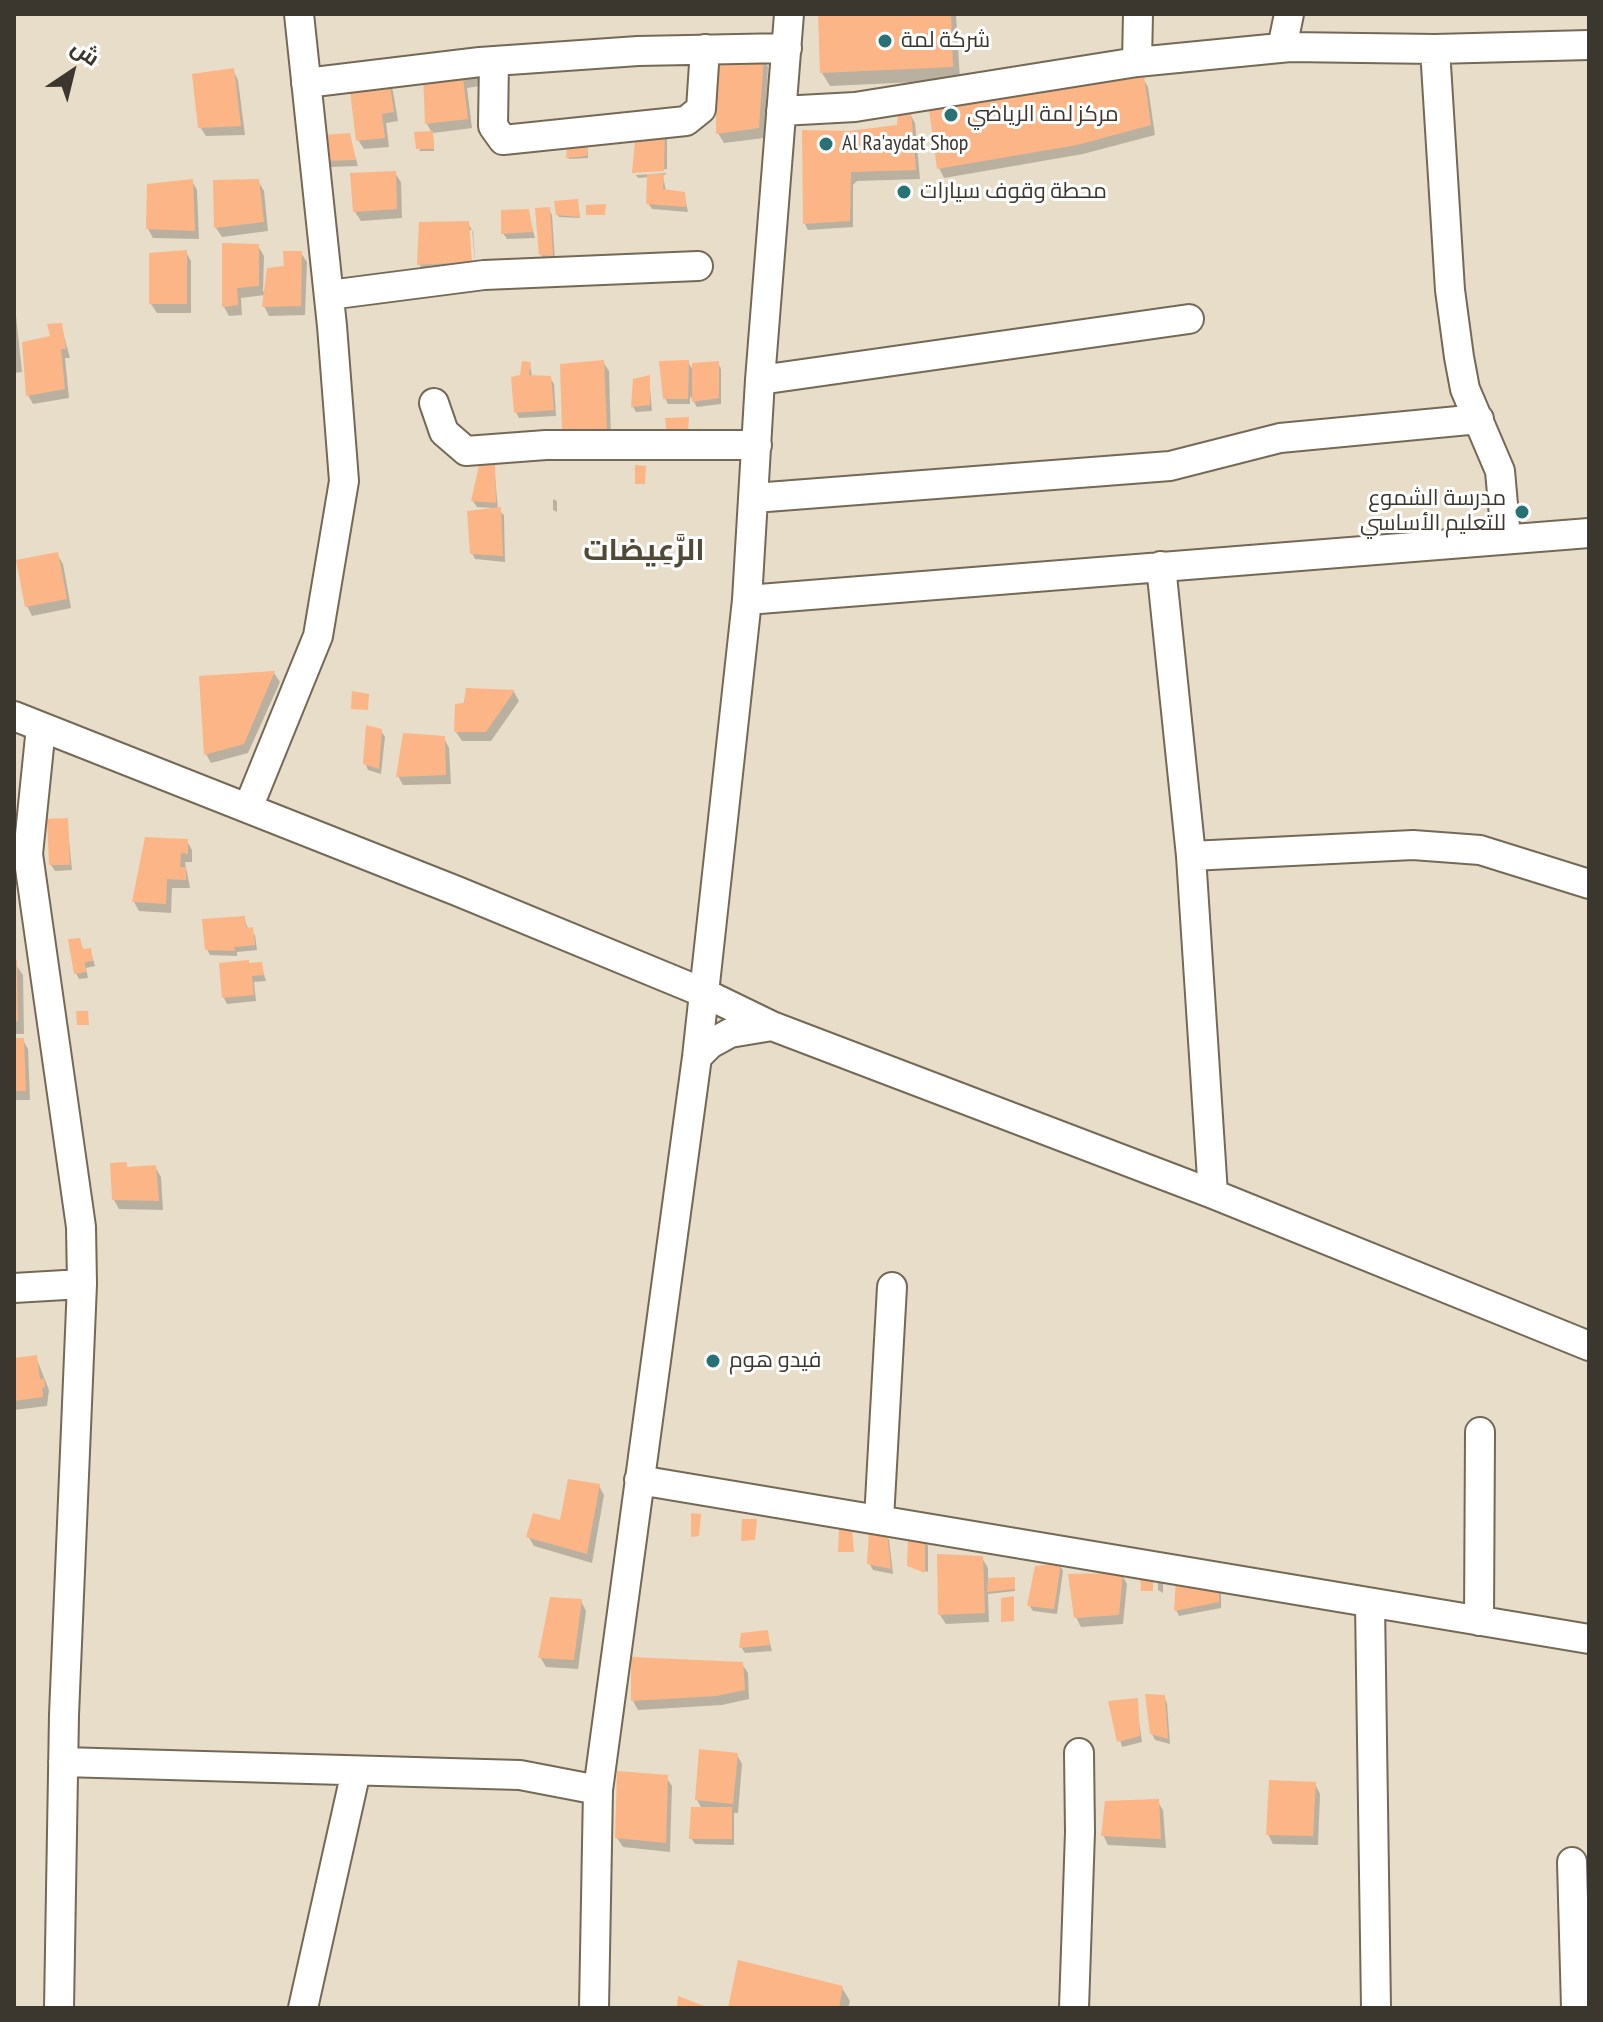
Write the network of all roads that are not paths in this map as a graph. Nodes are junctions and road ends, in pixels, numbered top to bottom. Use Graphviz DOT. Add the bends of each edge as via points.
graph roads {
  1 [pos="299,14"];
  2 [pos="789,14"];
  3 [pos="1138,14"];
  4 [pos="1289,14"];
  5 [pos="1589,45"];
  6 [pos="787,48"];
  7 [pos="1282,48"];
  8 [pos="705,49"];
  9 [pos="1435,49"];
  10 [pos="494,61"];
  11 [pos="1137,62"];
  12 [pos="306,83"];
  13 [pos="781,111"];
  14 [pos="698,266"];
  15 [pos="329,295"];
  16 [pos="1189,319"];
  17 [pos="760,380"];
  18 [pos="434,403"];
  19 [pos="1479,419"];
  20 [pos="757,445"];
  21 [pos="754,498"];
  22 [pos="1589,533"];
  23 [pos="1506,538"];
  24 [pos="1161,566"];
  25 [pos="747,600"];
  26 [pos="14,716"];
  27 [pos="41,727"];
  28 [pos="248,808"];
  29 [pos="1191,856"];
  30 [pos="1589,884"];
  31 [pos="702,992"];
  32 [pos="772,1026"];
  33 [pos="697,1057"];
  34 [pos="1213,1194"];
  35 [pos="82,1284"];
  36 [pos="892,1287"];
  37 [pos="14,1288"];
  38 [pos="1589,1346"];
  39 [pos="1480,1432"];
  40 [pos="639,1480"];
  41 [pos="879,1519"];
  42 [pos="1370,1604"];
  43 [pos="1479,1621"];
  44 [pos="1589,1639"];
  45 [pos="1079,1753"];
  46 [pos="63,1762"];
  47 [pos="356,1771"];
  48 [pos="598,1790"];
  49 [pos="1572,1862"];
  50 [pos="59,2008"];
  51 [pos="303,2008"];
  52 [pos="594,2008"];
  53 [pos="1074,2008"];
  54 [pos="1376,2008"];
  55 [pos="1576,2008"];
  1 -- 12 [label="street"];
  2 -- 6 [label="street"];
  3 -- 11 [label="street"];
  4 -- 7 [label="street"];
  5 -- 9 [label="street"];
  6 -- 8 [label="street"];
  6 -- 13 [label="street"];
  7 -- 9 [label="street"];
  7 -- 11 [label="street"];
  8 -- 10 [label="street"];
  8 -- 10 [label="street" via="701,109 686,121 503,140 493,126"];
  9 -- 19 [label="street" via="1450,290 1465,389"];
  10 -- 12 [label="street"];
  11 -- 13 [label="street" via="855,107"];
  12 -- 15 [label="street"];
  13 -- 17 [label="street"];
  14 -- 15 [label="street" via="484,275"];
  15 -- 28 [label="street" via="344,481 318,636"];
  16 -- 17 [label="street"];
  17 -- 20 [label="street"];
  18 -- 20 [label="street" via="444,432 466,451 546,445"];
  19 -- 21 [label="street" via="1280,438 1170,466"];
  19 -- 23 [label="street" via="1500,471"];
  20 -- 21 [label="street"];
  21 -- 25 [label="street"];
  22 -- 23 [label="street"];
  23 -- 24 [label="street"];
  24 -- 25 [label="street"];
  24 -- 29 [label="street"];
  25 -- 31 [label="street"];
  26 -- 27 [label="street"];
  27 -- 28 [label="street"];
  27 -- 35 [label="street" via="28,854 81,1227"];
  28 -- 31 [label="street"];
  29 -- 30 [label="street" via="1413,845 1480,850"];
  29 -- 34 [label="street"];
  31 -- 32 [label="street"];
  31 -- 33 [label="street"];
  32 -- 33 [label="street" via="730,1033"];
  32 -- 34 [label="street"];
  33 -- 40 [label="street"];
  34 -- 38 [label="street"];
  35 -- 37 [label="street"];
  35 -- 46 [label="street"];
  36 -- 41 [label="street"];
  39 -- 43 [label="street"];
  40 -- 41 [label="street"];
  40 -- 48 [label="street"];
  41 -- 42 [label="street"];
  42 -- 43 [label="street"];
  42 -- 54 [label="street"];
  43 -- 44 [label="street"];
  45 -- 53 [label="street"];
  46 -- 47 [label="street"];
  46 -- 50 [label="street"];
  47 -- 48 [label="street" via="520,1775"];
  47 -- 51 [label="street"];
  48 -- 52 [label="street"];
  49 -- 55 [label="street"];
}
